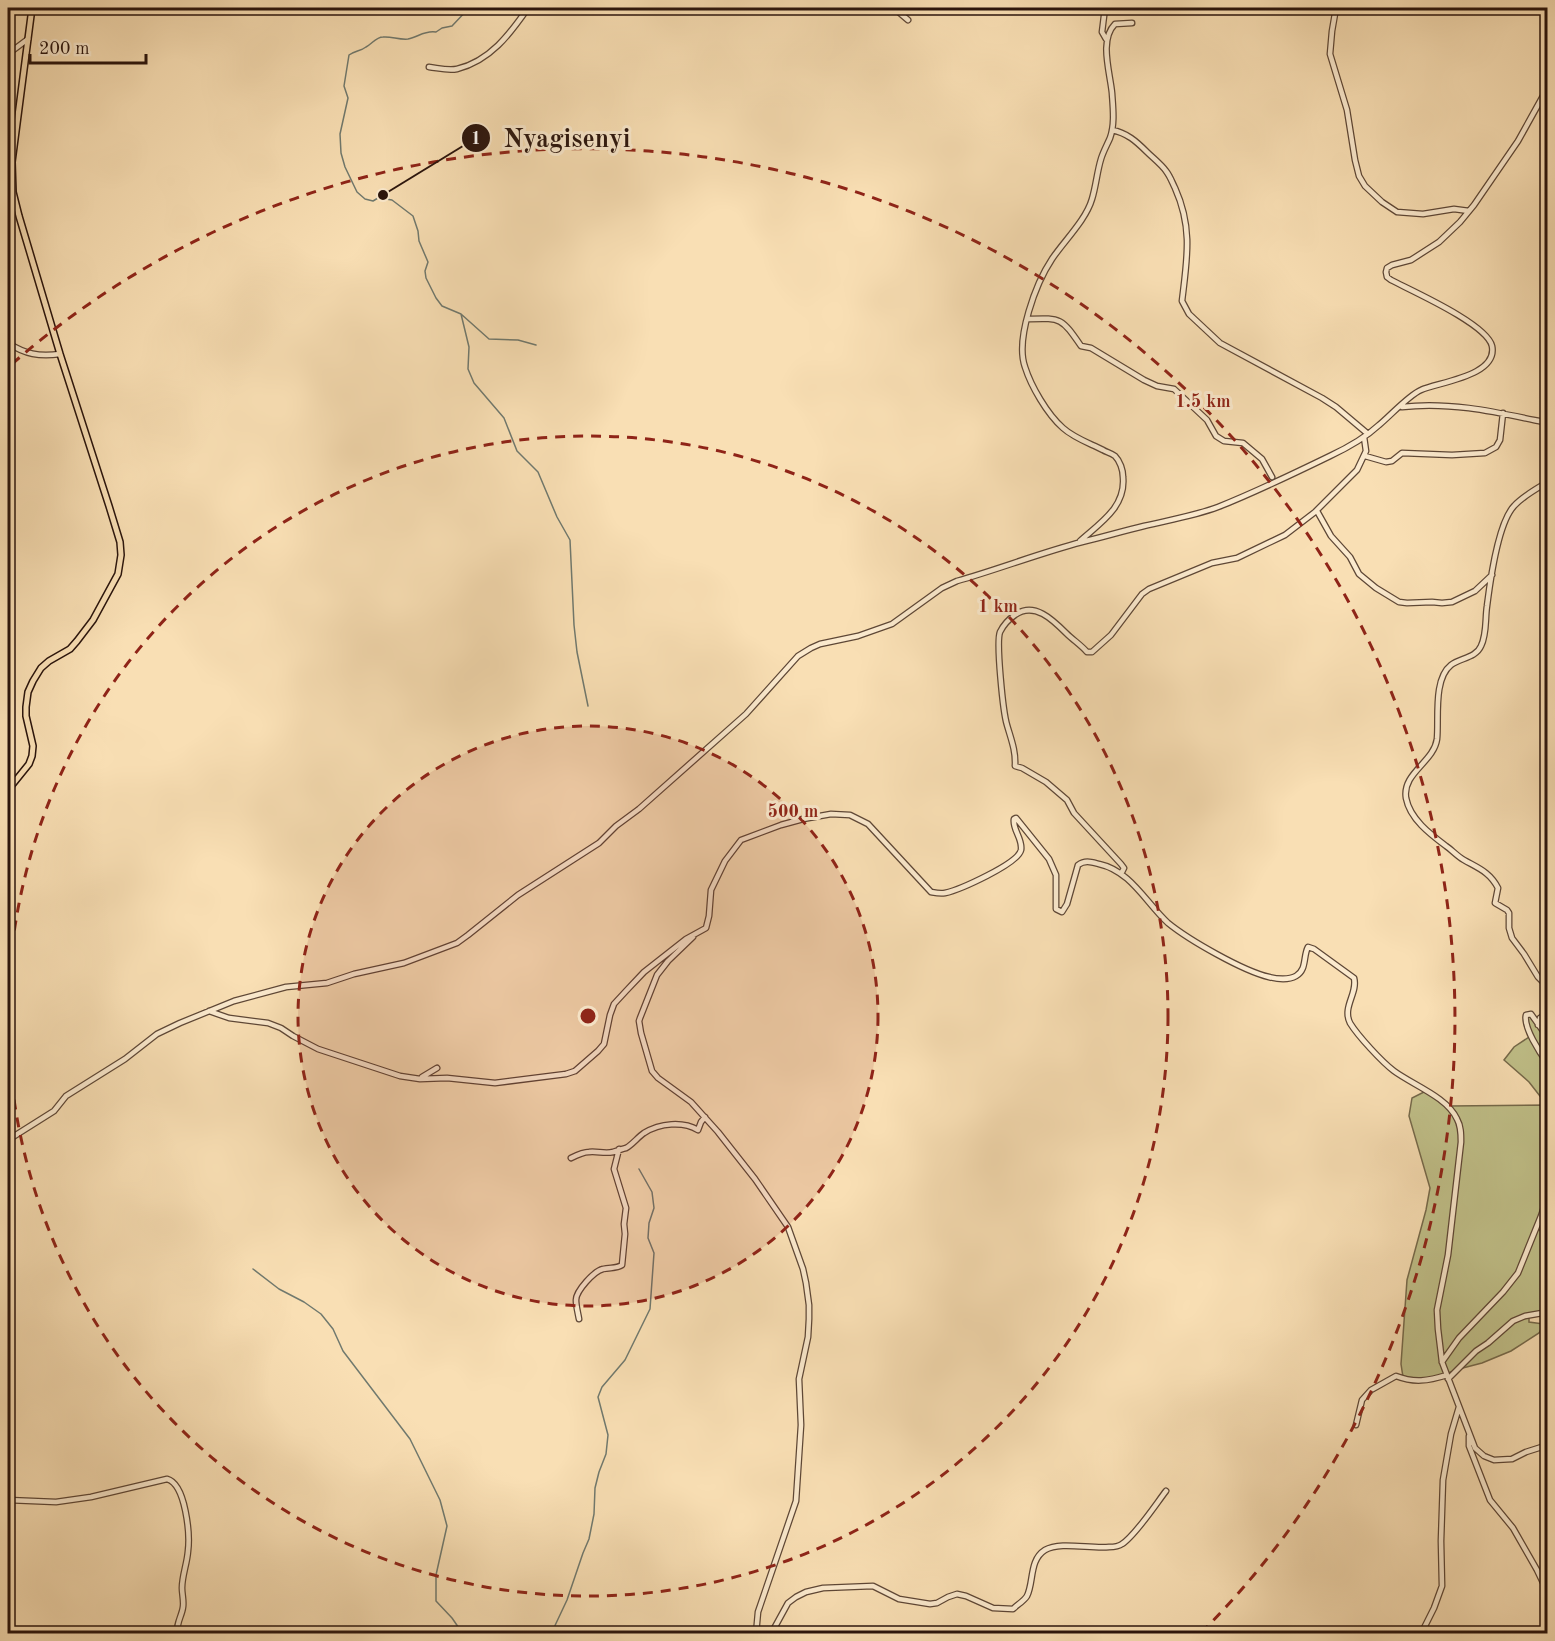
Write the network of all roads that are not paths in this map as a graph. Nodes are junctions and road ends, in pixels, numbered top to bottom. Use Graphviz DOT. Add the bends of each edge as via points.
graph roads {
  1 [pos="32,8"];
  2 [pos="528,8"];
  3 [pos="894,8"];
  4 [pos="1105,8"];
  5 [pos="1336,8"];
  6 [pos="908,20"];
  7 [pos="1132,23"];
  8 [pos="28,39"];
  9 [pos="1106,39"];
  10 [pos="8,54"];
  11 [pos="429,68"];
  12 [pos="1548,87"];
  13 [pos="1112,130"];
  14 [pos="1469,211"];
  15 [pos="1027,319"];
  16 [pos="8,343"];
  17 [pos="60,354"];
  18 [pos="1400,407"];
  19 [pos="1503,413"];
  20 [pos="1548,423"];
  21 [pos="1366,435"];
  22 [pos="1365,456"];
  23 [pos="1272,477"];
  24 [pos="1548,482"];
  25 [pos="1317,511"];
  26 [pos="1078,543"];
  27 [pos="1492,575"];
  28 [pos="8,790"];
  29 [pos="1121,874"];
  30 [pos="697,934"];
  31 [pos="1548,987"];
  32 [pos="209,1011"];
  33 [pos="1548,1013"];
  34 [pos="1538,1025"];
  35 [pos="1548,1038"];
  36 [pos="1548,1064"];
  37 [pos="437,1068"];
  38 [pos="420,1079"];
  39 [pos="705,1117"];
  40 [pos="8,1140"];
  41 [pos="619,1149"];
  42 [pos="571,1158"];
  43 [pos="1548,1196"];
  44 [pos="1548,1312"];
  45 [pos="579,1319"];
  46 [pos="1442,1362"];
  47 [pos="1448,1377"];
  48 [pos="1459,1407"];
  49 [pos="1356,1425"];
  50 [pos="1468,1430"];
  51 [pos="1548,1445"];
  52 [pos="1166,1491"];
  53 [pos="8,1500"];
  54 [pos="1548,1593"];
  55 [pos="178,1634"];
  56 [pos="756,1634"];
  57 [pos="771,1634"];
  58 [pos="1421,1634"];
  1 -- 8 [label="main road"];
  2 -- 11 [label="street" via="506,39 480,59 456,69"];
  3 -- 6 [label="street"];
  4 -- 9 [label="street" via="1102,32"];
  5 -- 14 [label="street" via="1330,54 1347,110 1359,176 1365,186 1397,212"];
  7 -- 9 [label="street" via="1115,24"];
  8 -- 10 [label="street"];
  8 -- 17 [label="main road" via="12,177 19,216"];
  9 -- 13 [label="street"];
  12 -- 14 [label="street" via="1518,141"];
  13 -- 15 [label="street" via="1090,203 1052,259"];
  13 -- 21 [label="street" via="1131,137 1167,171 1180,199 1188,246 1182,301 1189,314 1220,343 1329,402"];
  14 -- 18 [label="street" via="1439,242 1411,260 1392,265 1386,272 1391,280 1478,328 1492,346 1490,360 1463,378 1418,392"];
  15 -- 23 [label="street" via="1053,318 1066,324 1081,346 1144,380 1174,389 1207,420 1216,436 1243,443 1262,459"];
  15 -- 26 [label="street" via="1024,365 1052,416 1075,436 1114,455 1123,474 1124,487 1116,508"];
  16 -- 17 [label="street" via="28,354"];
  17 -- 28 [label="main road" via="120,542 121,564 93,620 70,649 49,661 33,681 26,707 32,756"];
  18 -- 19 [label="street" via="1434,404"];
  18 -- 21 [label="street"];
  19 -- 20 [label="street"];
  19 -- 22 [label="street" via="1500,440 1485,453 1402,453 1386,462"];
  21 -- 22 [label="street"];
  21 -- 26 [label="street" via="1332,455 1217,508"];
  22 -- 25 [label="street" via="1358,470"];
  24 -- 27 [label="street" via="1512,508 1503,525"];
  25 -- 27 [label="street" via="1359,574 1399,602 1452,602 1475,591"];
  25 -- 29 [label="street" via="1285,535 1238,558 1212,562 1149,589 1092,652 1048,617 1032,610 1022,610 1001,630 998,649 1015,766 1046,782 1067,800 1124,868"];
  26 -- 32 [label="street" via="957,581 892,624 812,648 798,656 746,714 639,809 598,843 518,895 457,943 405,963 327,983 286,987"];
  27 -- 31 [label="street" via="1481,648 1446,671 1436,708 1437,740 1407,784 1406,796 1432,836 1492,877 1498,888 1495,903 1509,914 1512,938"];
  29 -- 30 [label="street" via="1107,865 1083,862 1078,865 1067,904 1059,911 1056,875 1049,859 1016,818 1013,823 1021,847 1018,856 1003,868 938,894 931,892 868,824 850,815 831,814 781,825 741,840 711,890 708,922"];
  29 -- 46 [label="street" via="1167,922 1254,972 1285,979 1297,975 1304,967 1308,947 1350,975 1355,983 1348,1014 1354,1028 1393,1070 1438,1098 1457,1118 1461,1142 1448,1255 1437,1310"];
  30 -- 38 [label="street" via="644,972 614,1004 604,1044 575,1071 495,1083"];
  30 -- 39 [label="street" via="657,975 639,1025 652,1071"];
  32 -- 38 [label="street" via="268,1023 327,1053"];
  32 -- 40 [label="street" via="157,1034 66,1096 54,1111"];
  33 -- 34 [label="street"];
  34 -- 35 [label="street"];
  34 -- 36 [label="street" via="1531,1014 1526,1015 1525,1021"];
  37 -- 38 [label="street"];
  39 -- 41 [label="street" via="698,1130 672,1124 656,1127 627,1148"];
  39 -- 56 [label="street" via="788,1227 803,1269 808,1299 808,1337 799,1379 801,1425 796,1501 758,1612"];
  41 -- 42 [label="street"];
  41 -- 45 [label="street" via="614,1169 626,1208 622,1265 603,1269 578,1293"];
  43 -- 46 [label="street" via="1518,1273"];
  44 -- 47 [label="street" via="1513,1321"];
  46 -- 47 [label="street"];
  47 -- 48 [label="street"];
  47 -- 49 [label="street" via="1415,1382 1396,1376 1362,1400"];
  48 -- 50 [label="street"];
  48 -- 58 [label="street" via="1443,1480 1442,1586"];
  50 -- 51 [label="street" via="1475,1448 1494,1460 1512,1460"];
  50 -- 54 [label="street" via="1469,1446 1490,1500 1513,1528"];
  52 -- 57 [label="street" via="1120,1546 1062,1545 1043,1551 1035,1562 1026,1597 1013,1609 993,1608 957,1594 930,1604 899,1599 873,1586 834,1587 796,1597"];
  53 -- 55 [label="street" via="56,1502 171,1480 183,1502 188,1530"];
}
